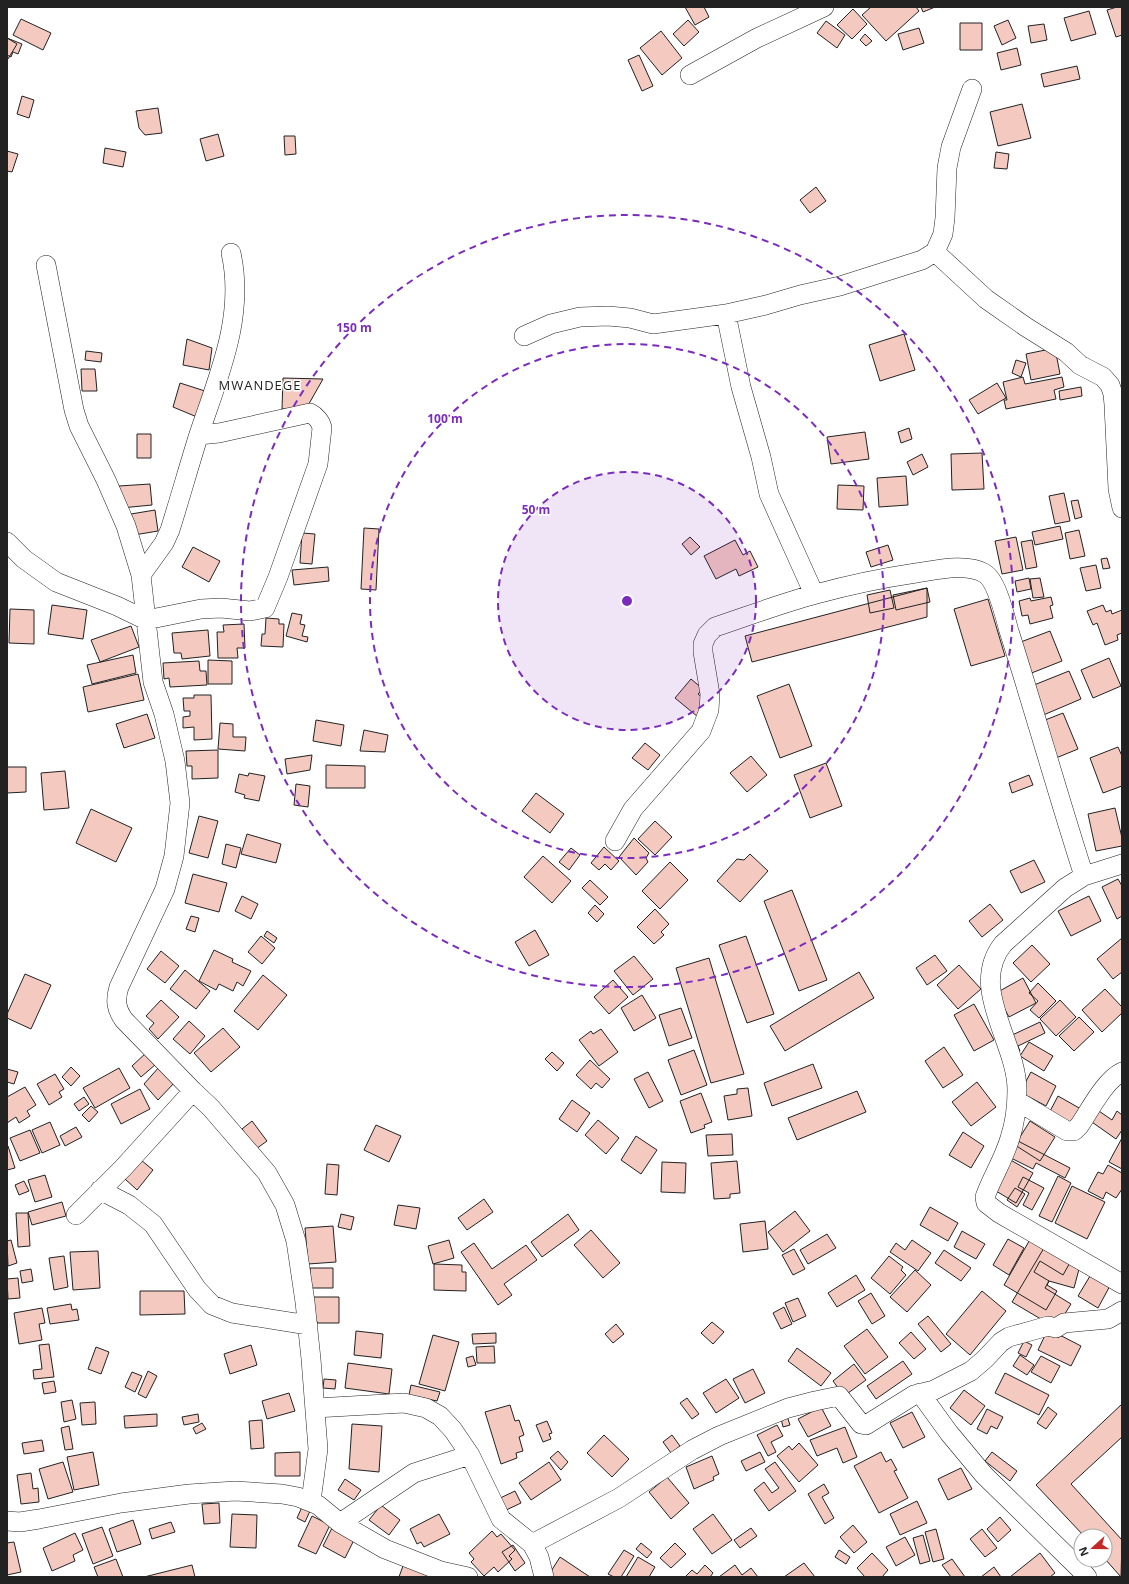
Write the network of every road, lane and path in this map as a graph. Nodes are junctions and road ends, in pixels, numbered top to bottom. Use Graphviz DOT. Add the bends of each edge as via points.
graph roads {
  1 [pos="824,7"];
  2 [pos="690,75"];
  3 [pos="972,89"];
  4 [pos="935,252"];
  5 [pos="232,253"];
  6 [pos="46,265"];
  7 [pos="726,314"];
  8 [pos="524,336"];
  9 [pos="199,435"];
  10 [pos="1122,508"];
  11 [pos="7,542"];
  12 [pos="141,574"];
  13 [pos="814,594"];
  14 [pos="146,620"];
  15 [pos="615,841"];
  16 [pos="1122,864"];
  17 [pos="1084,876"];
  18 [pos="1122,1072"];
  19 [pos="192,1091"];
  20 [pos="1017,1101"];
  21 [pos="100,1190"];
  22 [pos="76,1215"];
  23 [pos="1122,1284"];
  24 [pos="1122,1312"];
  25 [pos="308,1325"];
  26 [pos="920,1393"];
  27 [pos="315,1408"];
  28 [pos="470,1455"];
  29 [pos="311,1502"];
  30 [pos="7,1521"];
  31 [pos="340,1523"];
  32 [pos="532,1544"];
  33 [pos="468,1577"];
  34 [pos="544,1577"];
  35 [pos="1087,1577"];
  1 -- 2 [label="street" via="757,38"];
  3 -- 4 [label="street" via="951,147 947,168 943,234"];
  4 -- 7 [label="street" via="911,264 840,286"];
  4 -- 10 [label="street" via="986,299 1066,352 1080,366 1102,377 1110,385 1113,394 1118,488"];
  5 -- 9 [label="street" via="236,288 229,341"];
  6 -- 12 [label="street" via="74,410 126,526"];
  7 -- 8 [label="street" via="653,324 630,318 580,317 551,324"];
  7 -- 13 [label="street" via="741,387 769,494"];
  9 -- 12 [label="street" via="170,530 164,543"];
  9 -- 14 [label="street" via="310,413 322,426 318,464 267,606 250,611 201,609"];
  11 -- 14 [label="street" via="24,560 56,582"];
  12 -- 14 [label="street"];
  13 -- 15 [label="street" via="715,627 707,635 703,652 710,694 709,710 701,731 633,809"];
  13 -- 17 [label="street" via="935,570 964,568 986,574 993,583 1002,608"];
  14 -- 19 [label="street" via="153,682 164,714 175,762 180,803 174,856 165,889 119,986 117,1005 118,1012 124,1020"];
  16 -- 17 [label="street"];
  17 -- 20 [label="street" via="1065,888 1003,944 994,958 991,989 997,1017 1013,1059"];
  18 -- 20 [label="street" via="1106,1085 1074,1131 1067,1131"];
  19 -- 21 [label="street"];
  19 -- 25 [label="street" via="211,1108 267,1173 285,1205 296,1241"];
  20 -- 23 [label="street" via="1011,1138 987,1189 985,1201 991,1208 1020,1226"];
  21 -- 22 [label="street"];
  21 -- 25 [label="street" via="129,1205 153,1224 197,1288 212,1305 232,1313"];
  24 -- 26 [label="street" via="1108,1319 1064,1323 1056,1328 1048,1326 1009,1337 971,1371 934,1390"];
  25 -- 27 [label="street"];
  26 -- 32 [label="street" via="866,1426 861,1424 839,1396 788,1408 719,1436 692,1450 619,1498"];
  26 -- 35 [label="street" via="984,1475"];
  27 -- 28 [label="street" via="404,1403 415,1405 440,1416"];
  27 -- 29 [label="street" via="318,1449"];
  28 -- 31 [label="street" via="414,1473"];
  28 -- 32 [label="street" via="501,1519"];
  29 -- 30 [label="street" via="282,1494 235,1491 188,1494 20,1522"];
  29 -- 31 [label="street"];
  31 -- 33 [label="street" via="385,1549 441,1571"];
  32 -- 34 [label="street" via="539,1557"];
}
